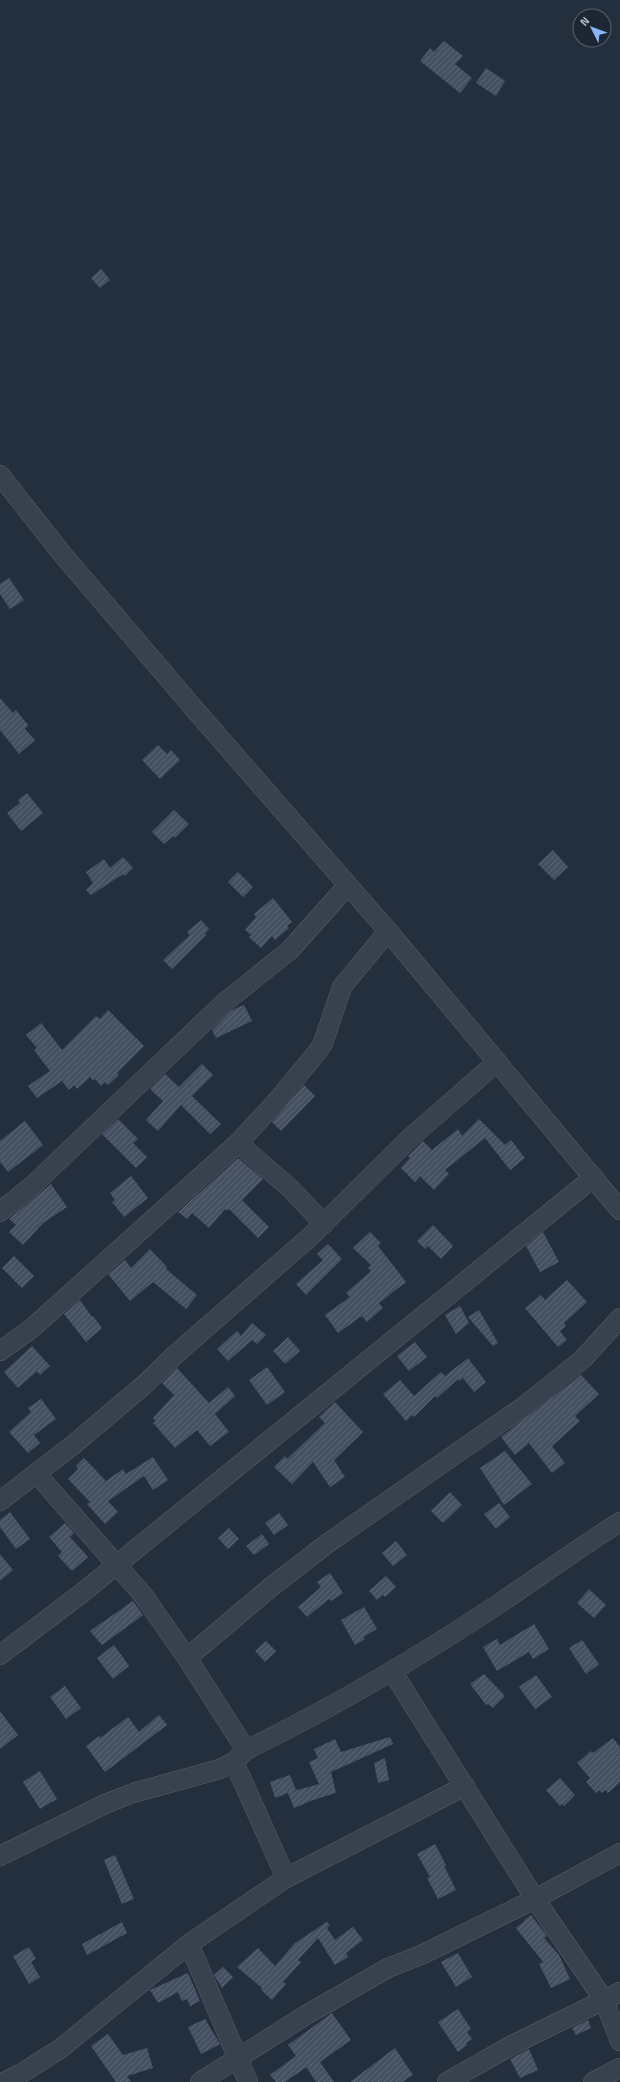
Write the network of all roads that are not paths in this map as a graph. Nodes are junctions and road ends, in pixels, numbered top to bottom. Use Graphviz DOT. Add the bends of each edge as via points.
graph roads {
  1 [pos="0,475"];
  2 [pos="348,885"];
  3 [pos="388,931"];
  4 [pos="497,1062"];
  5 [pos="238,1143"];
  6 [pos="594,1177"];
  7 [pos="620,1210"];
  8 [pos="0,1212"];
  9 [pos="324,1224"];
  10 [pos="620,1318"];
  11 [pos="0,1351"];
  12 [pos="36,1473"];
  13 [pos="0,1501"];
  14 [pos="620,1522"];
  15 [pos="117,1564"];
  16 [pos="0,1655"];
  17 [pos="187,1658"];
  18 [pos="392,1671"];
  19 [pos="240,1756"];
  20 [pos="465,1786"];
  21 [pos="620,1853"];
  22 [pos="0,1856"];
  23 [pos="286,1878"];
  24 [pos="535,1899"];
  25 [pos="189,1944"];
  26 [pos="612,1996"];
  27 [pos="620,2041"];
  28 [pos="237,2060"];
  29 [pos="620,2068"];
  30 [pos="4,2082"];
  31 [pos="200,2082"];
  32 [pos="248,2082"];
  33 [pos="448,2082"];
  34 [pos="593,2082"];
  1 -- 2 [label="street" via="63,555"];
  2 -- 3 [label="street"];
  2 -- 8 [label="street" via="290,950 225,1002 32,1186"];
  3 -- 4 [label="street"];
  3 -- 5 [label="street" via="342,987 318,1051"];
  4 -- 6 [label="street"];
  4 -- 9 [label="street" via="411,1138"];
  5 -- 9 [label="street" via="291,1189"];
  5 -- 11 [label="street" via="31,1329"];
  6 -- 7 [label="street"];
  6 -- 15 [label="street"];
  9 -- 12 [label="street" via="176,1354 144,1386"];
  10 -- 17 [label="street" via="584,1359 523,1407 328,1544 271,1587"];
  12 -- 13 [label="street"];
  12 -- 15 [label="street"];
  14 -- 18 [label="street" via="499,1604"];
  15 -- 16 [label="street" via="20,1642"];
  15 -- 17 [label="street" via="143,1595"];
  17 -- 19 [label="street"];
  18 -- 19 [label="street"];
  18 -- 20 [label="street"];
  19 -- 22 [label="street" via="220,1769 133,1793 105,1804"];
  19 -- 23 [label="street"];
  20 -- 23 [label="street"];
  20 -- 24 [label="street"];
  21 -- 24 [label="street"];
  23 -- 25 [label="street"];
  24 -- 26 [label="street"];
  24 -- 28 [label="street" via="421,1955 388,1968 306,2015"];
  25 -- 28 [label="street"];
  25 -- 30 [label="street" via="60,2049"];
  26 -- 27 [label="street"];
  26 -- 33 [label="street" via="512,2045"];
  28 -- 31 [label="street"];
  28 -- 32 [label="street"];
  29 -- 34 [label="street"];
}
